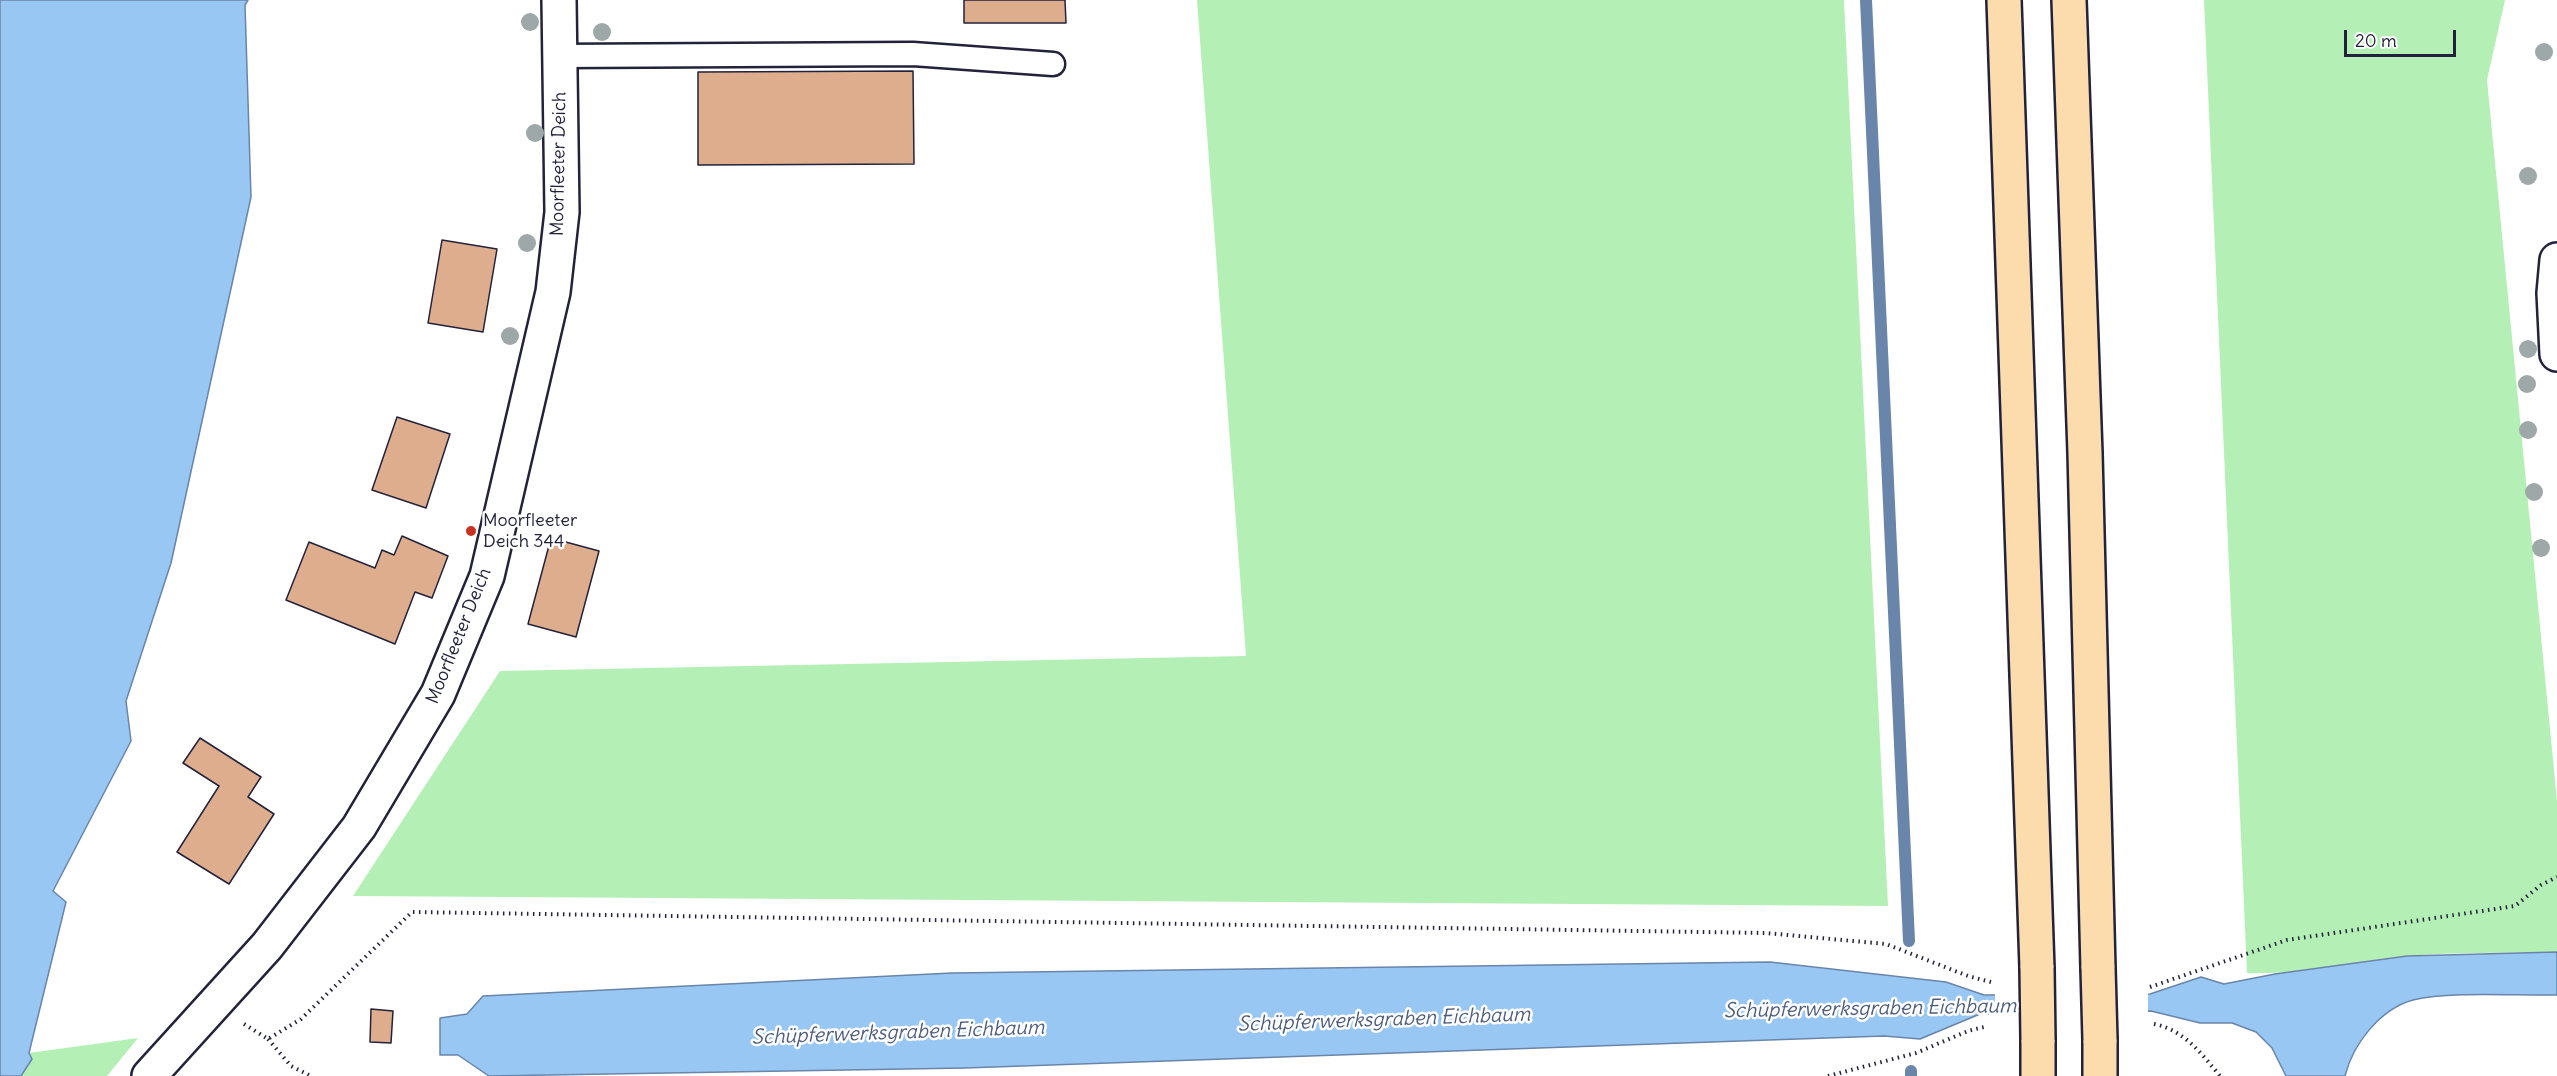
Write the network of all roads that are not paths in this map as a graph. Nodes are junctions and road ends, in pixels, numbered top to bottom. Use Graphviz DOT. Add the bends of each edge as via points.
graph roads {
  1 [pos="559,0"];
  2 [pos="2004,0"];
  3 [pos="2069,0"];
  4 [pos="560,56"];
  5 [pos="1053,64"];
  6 [pos="2557,260"];
  7 [pos="2557,354"];
  8 [pos="149,1076"];
  9 [pos="2038,1076"];
  10 [pos="2100,1076"];
  1 -- 4 [label="street, Moorfleeter Deich"];
  2 -- 9 [label="highway, bridge"];
  3 -- 10 [label="highway, bridge"];
  4 -- 5 [label="lane" via="913,54"];
  4 -- 8 [label="street, Moorfleeter Deich" via="562,212 553,292 487,576 438,694 358,827 267,946"];
  6 -- 7 [label="street"];
}
